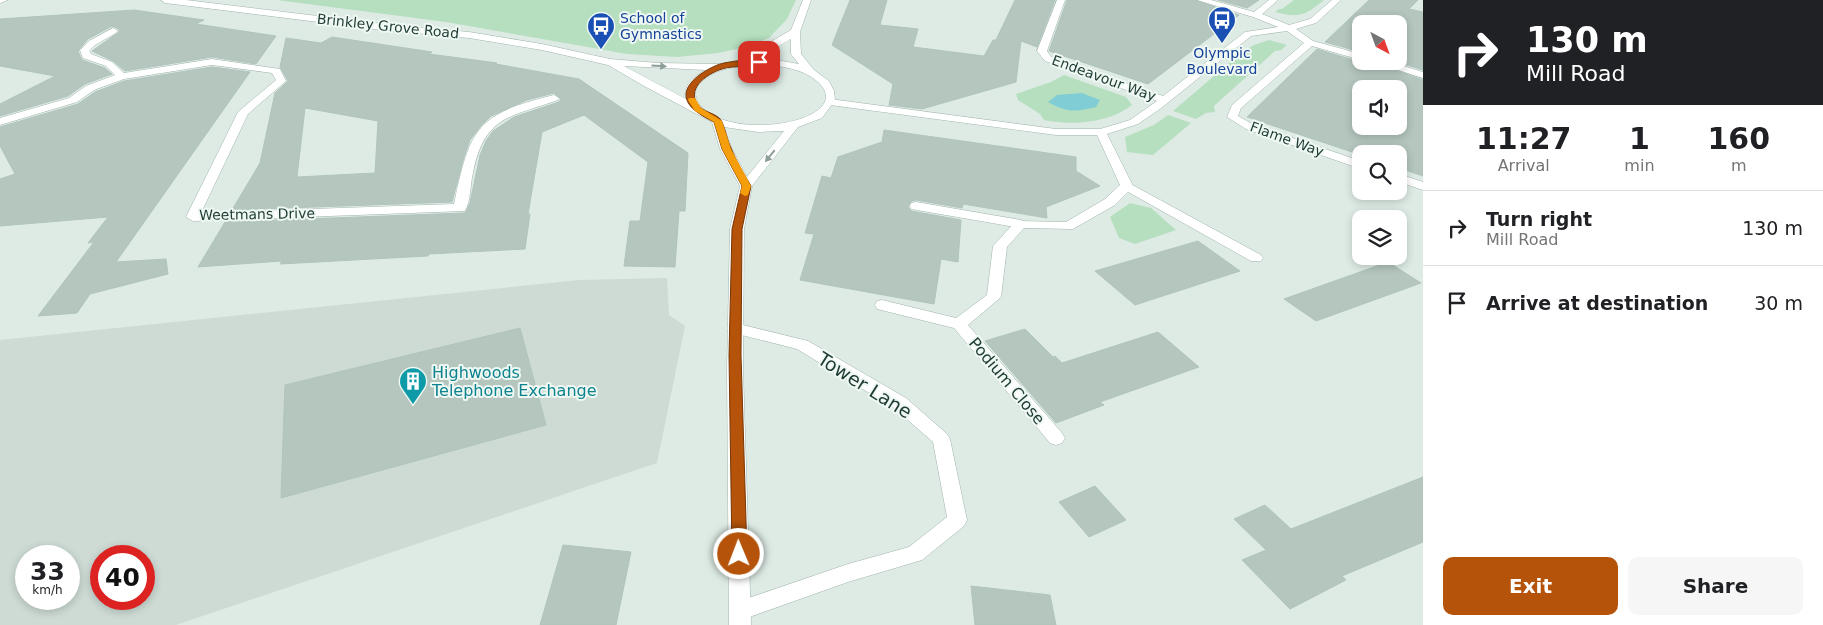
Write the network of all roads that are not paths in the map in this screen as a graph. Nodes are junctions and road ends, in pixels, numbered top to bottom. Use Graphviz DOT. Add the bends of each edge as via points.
graph roads {
  1 [pos="0,0"];
  2 [pos="4,0"];
  3 [pos="165,0"];
  4 [pos="807,0"];
  5 [pos="1061,0"];
  6 [pos="1201,0"];
  7 [pos="1274,0"];
  8 [pos="1337,0"];
  9 [pos="1256,15"];
  10 [pos="1289,28"];
  11 [pos="113,31"];
  12 [pos="795,32"];
  13 [pos="1310,43"];
  14 [pos="1352,55"];
  15 [pos="610,62"];
  16 [pos="742,62"];
  17 [pos="719,67"];
  18 [pos="1406,70"];
  19 [pos="811,73"];
  20 [pos="1423,75"];
  21 [pos="122,76"];
  22 [pos="554,98"];
  23 [pos="1164,100"];
  24 [pos="830,102"];
  25 [pos="698,109"];
  26 [pos="718,121"];
  27 [pos="0,122"];
  28 [pos="794,126"];
  29 [pos="1101,132"];
  30 [pos="1352,162"];
  31 [pos="1407,181"];
  32 [pos="746,186"];
  33 [pos="1127,186"];
  34 [pos="1423,186"];
  35 [pos="916,206"];
  36 [pos="1021,224"];
  37 [pos="1256,258"];
  38 [pos="882,306"];
  39 [pos="959,324"];
  40 [pos="735,328"];
  41 [pos="1056,438"];
  42 [pos="740,617"];
  1 -- 2 [label="street"];
  3 -- 15 [label="street, Brinkley Grove Road" via="469,35"];
  4 -- 12 [label="street"];
  5 -- 23 [label="street, Endeavour Way" via="1042,51 1048,59"];
  6 -- 9 [label="street"];
  7 -- 9 [label="street"];
  8 -- 10 [label="street" via="1313,21"];
  9 -- 10 [label="street"];
  10 -- 13 [label="street"];
  10 -- 23 [label="street" via="1248,34"];
  11 -- 21 [label="street" via="92,43 85,50 86,56 109,64"];
  12 -- 16 [label="street"];
  12 -- 19 [label="street" via="796,54"];
  13 -- 14 [label="street"];
  13 -- 30 [label="street, Flame Way" via="1236,107 1232,117 1250,127"];
  15 -- 17 [label="street, Brinkley Grove Road, one-way"];
  15 -- 25 [label="street, Brinkley Grove Road" via="652,88"];
  16 -- 17 [label="street"];
  16 -- 19 [label="street" via="776,63"];
  17 -- 25 [label="street" via="697,79 690,90 690,98"];
  18 -- 20 [label="street"];
  19 -- 24 [label="street" via="824,82"];
  21 -- 22 [label="street, Weetmans Drive" via="212,62 276,71 281,81 242,112 193,217 460,208 478,137 494,120"];
  21 -- 27 [label="street, Weetmans Drive" via="90,88 73,100"];
  23 -- 29 [label="street" via="1134,122"];
  24 -- 28 [label="street" via="821,113"];
  24 -- 29 [label="street" via="1056,132"];
  25 -- 26 [label="street, Brinkley Grove Road"];
  26 -- 28 [label="street, Brinkley Grove Road" via="746,128"];
  26 -- 32 [label="street" via="726,149"];
  28 -- 32 [label="street, one-way"];
  29 -- 33 [label="street"];
  31 -- 34 [label="street"];
  32 -- 40 [label="street" via="737,229"];
  33 -- 36 [label="street" via="1110,202 1068,226"];
  33 -- 37 [label="street"];
  35 -- 36 [label="street"];
  36 -- 39 [label="street, Podium Close" via="1000,246 994,297"];
  38 -- 39 [label="street, Podium Close"];
  39 -- 41 [label="street, Podium Close"];
  40 -- 42 [label="street"];
  40 -- 42 [label="street, Tower Lane" via="802,345 900,402 941,439 957,520 915,554 848,573"];
}
